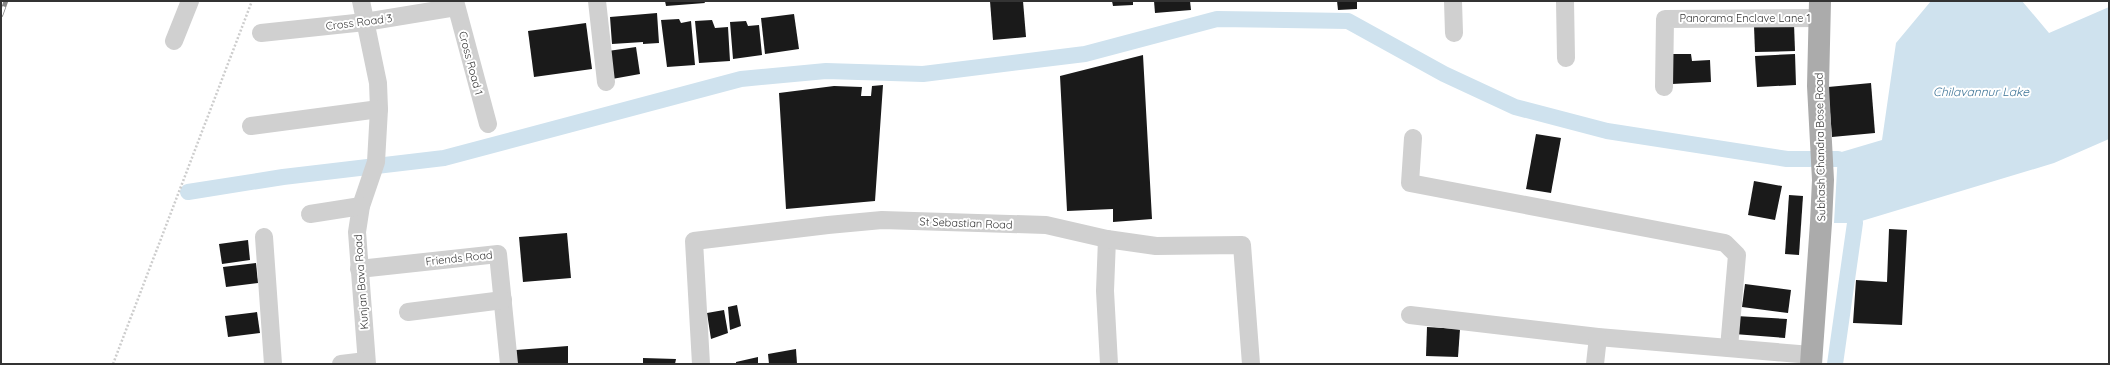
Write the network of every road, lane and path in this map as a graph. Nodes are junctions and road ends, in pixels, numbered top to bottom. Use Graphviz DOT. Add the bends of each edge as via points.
graph roads {
  1 [pos="190,1"];
  2 [pos="252,1"];
  3 [pos="361,1"];
  4 [pos="597,1"];
  5 [pos="1453,1"];
  6 [pos="1565,1"];
  7 [pos="455,4"];
  8 [pos="1820,9"];
  9 [pos="365,22"];
  10 [pos="261,33"];
  11 [pos="1454,33"];
  12 [pos="174,41"];
  13 [pos="1566,58"];
  14 [pos="606,82"];
  15 [pos="1664,87"];
  16 [pos="379,109"];
  17 [pos="488,124"];
  18 [pos="251,126"];
  19 [pos="1413,138"];
  20 [pos="361,206"];
  21 [pos="310,214"];
  22 [pos="264,236"];
  23 [pos="1107,239"];
  24 [pos="359,268"];
  25 [pos="503,300"];
  26 [pos="408,312"];
  27 [pos="1410,315"];
  28 [pos="1598,337"];
  29 [pos="1729,348"];
  30 [pos="1811,360"];
  31 [pos="367,362"];
  32 [pos="113,364"];
  33 [pos="273,364"];
  34 [pos="341,364"];
  35 [pos="509,364"];
  36 [pos="701,364"];
  37 [pos="1109,364"];
  38 [pos="1251,364"];
  39 [pos="1595,364"];
  1 -- 12 [label="street"];
  2 -- 32 [label="path"];
  3 -- 9 [label="street, Kunjan Bava Road"];
  4 -- 14 [label="street"];
  5 -- 11 [label="street"];
  6 -- 13 [label="street"];
  7 -- 9 [label="street, Cross Road 3"];
  7 -- 17 [label="street, Cross Road 1"];
  8 -- 15 [label="street, Panorama Enclave Lane 1" via="1665,19"];
  8 -- 30 [label="main road, Subhash Chandra Bose Road" via="1818,86 1821,223"];
  9 -- 10 [label="street, Cross Road 3"];
  9 -- 16 [label="street, Kunjan Bava Road" via="378,83"];
  16 -- 18 [label="street"];
  16 -- 20 [label="street, Kunjan Bava Road" via="376,162"];
  19 -- 29 [label="street" via="1410,184 1724,243 1737,256"];
  20 -- 21 [label="street"];
  20 -- 24 [label="street, Kunjan Bava Road" via="357,232"];
  22 -- 33 [label="street"];
  23 -- 36 [label="street, St Sebastian Road" via="1046,225 882,220 694,241"];
  23 -- 37 [label="street" via="1105,291"];
  23 -- 38 [label="street, St Sebastian Road" via="1156,246 1242,245"];
  24 -- 25 [label="street, Friends Road" via="498,254"];
  24 -- 31 [label="street, Kunjan Bava Road"];
  25 -- 26 [label="street"];
  25 -- 35 [label="street, Friends Road"];
  27 -- 28 [label="street"];
  28 -- 29 [label="street"];
  28 -- 39 [label="street"];
  29 -- 30 [label="street"];
  31 -- 34 [label="street"];
}
